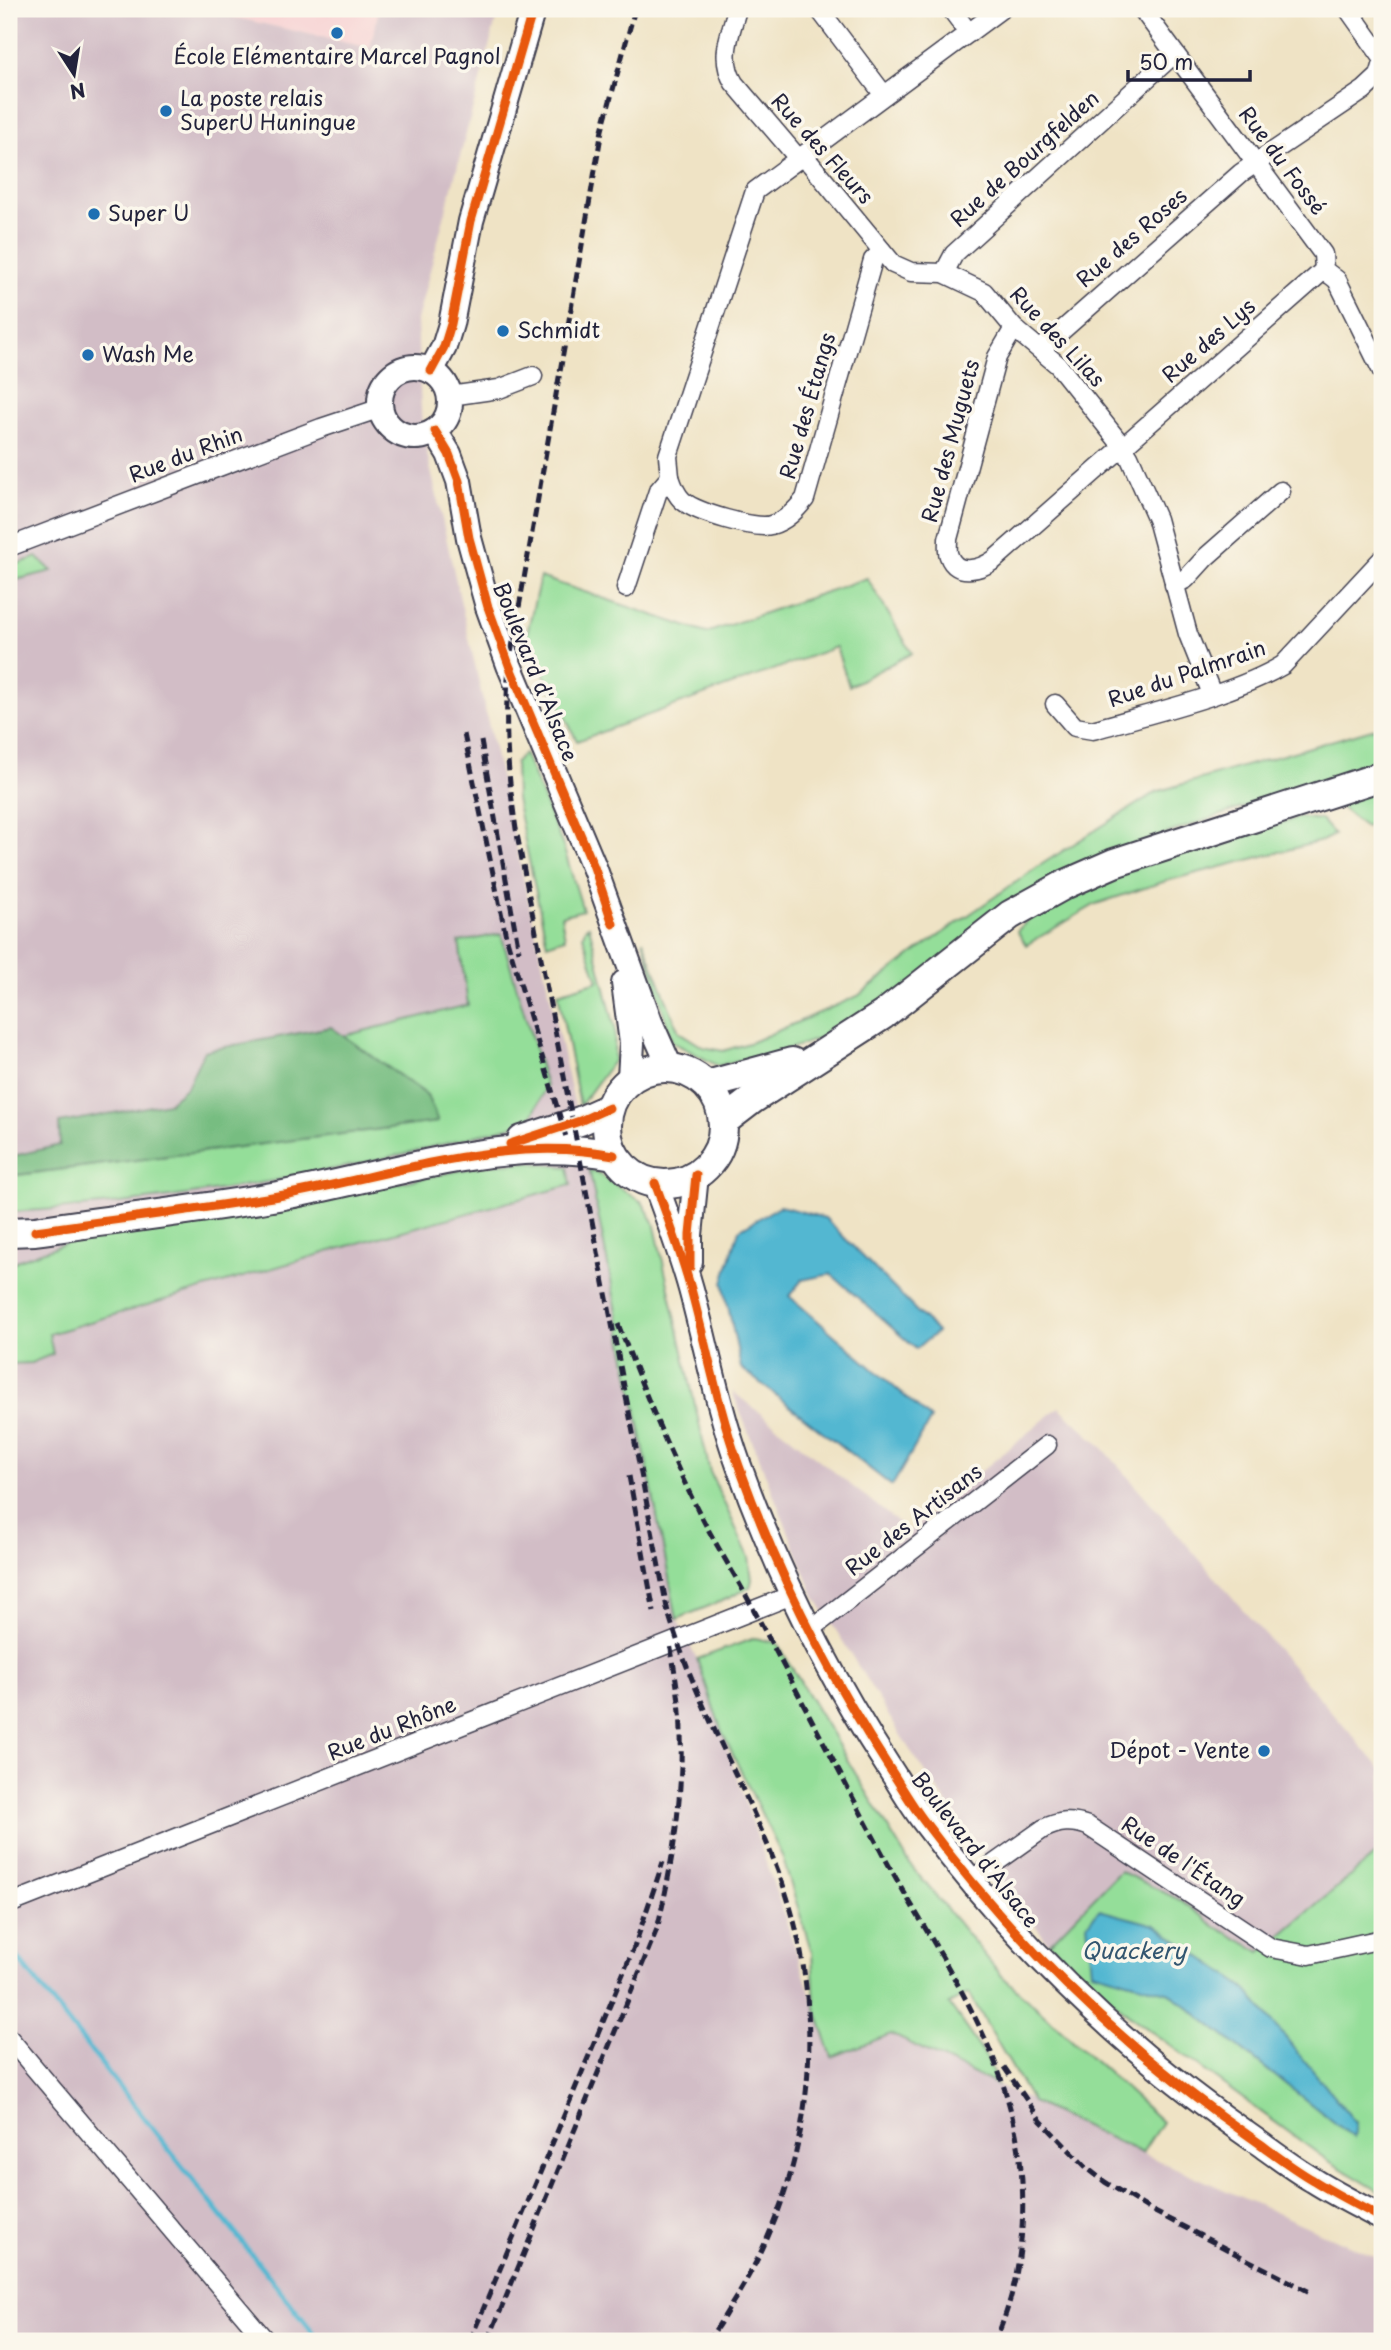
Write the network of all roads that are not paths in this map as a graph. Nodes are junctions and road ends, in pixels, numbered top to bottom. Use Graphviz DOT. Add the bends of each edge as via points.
graph roads {
  1 [pos="533,9"];
  2 [pos="737,9"];
  3 [pos="819,9"];
  4 [pos="951,9"];
  5 [pos="1001,9"];
  6 [pos="1142,9"];
  7 [pos="1348,9"];
  8 [pos="969,33"];
  9 [pos="1174,54"];
  10 [pos="1382,57"];
  11 [pos="1382,66"];
  12 [pos="884,95"];
  13 [pos="799,158"];
  14 [pos="1254,163"];
  15 [pos="882,251"];
  16 [pos="1324,270"];
  17 [pos="944,273"];
  18 [pos="1014,328"];
  19 [pos="1041,349"];
  20 [pos="431,371"];
  21 [pos="1382,371"];
  22 [pos="533,376"];
  23 [pos="450,396"];
  24 [pos="381,408"];
  25 [pos="435,431"];
  26 [pos="1123,447"];
  27 [pos="670,477"];
  28 [pos="1281,491"];
  29 [pos="9,547"];
  30 [pos="1382,559"];
  31 [pos="1174,584"];
  32 [pos="626,588"];
  33 [pos="1212,694"];
  34 [pos="1055,704"];
  35 [pos="1382,776"];
  36 [pos="613,924"];
  37 [pos="822,1053"];
  38 [pos="670,1067"];
  39 [pos="630,1078"];
  40 [pos="707,1085"];
  41 [pos="609,1108"];
  42 [pos="723,1122"];
  43 [pos="483,1153"];
  44 [pos="614,1155"];
  45 [pos="696,1175"];
  46 [pos="655,1183"];
  47 [pos="22,1231"];
  48 [pos="9,1243"];
  49 [pos="690,1288"];
  50 [pos="1047,1445"];
  51 [pos="792,1595"];
  52 [pos="810,1630"];
  53 [pos="971,1881"];
  54 [pos="9,1904"];
  55 [pos="1382,1939"];
  56 [pos="9,2038"];
  57 [pos="1382,2218"];
  58 [pos="266,2341"];
  1 -- 20 [label="main road" via="471,221 452,324"];
  2 -- 13 [label="street, Rue des Fleurs" via="725,53 727,72"];
  3 -- 12 [label="street"];
  4 -- 8 [label="street"];
  5 -- 8 [label="street"];
  6 -- 9 [label="street, Rue du Fossé"];
  7 -- 10 [label="street"];
  8 -- 12 [label="street"];
  9 -- 14 [label="street, Rue du Fossé"];
  9 -- 17 [label="street, Rue de Bourgfelden" via="954,254"];
  11 -- 14 [label="street, Rue des Roses" via="1379,76 1364,90"];
  12 -- 13 [label="street"];
  13 -- 15 [label="street, Rue des Fleurs" via="809,162"];
  13 -- 27 [label="street" via="755,191 668,456"];
  14 -- 16 [label="street, Rue du Fossé" via="1323,254"];
  14 -- 19 [label="street, Rue des Roses"];
  15 -- 17 [label="street, Rue des Fleurs" via="893,264 911,272"];
  15 -- 27 [label="street, Rue des Étangs" via="873,260 805,499 797,509 770,526 755,527 682,501"];
  16 -- 21 [label="street, Rue du Fossé" via="1337,280"];
  16 -- 26 [label="street, Rue des Lys"];
  17 -- 18 [label="street, Rue des Lilas" via="984,292"];
  18 -- 19 [label="street, Rue des Lilas"];
  18 -- 26 [label="street, Rue des Muguets" via="997,356 948,539 949,557 957,566 982,568 994,560"];
  19 -- 26 [label="street, Rue des Lilas"];
  20 -- 23 [label="main road" via="440,377"];
  20 -- 24 [label="main road" via="411,367 393,376 382,390"];
  22 -- 23 [label="street" via="499,389"];
  23 -- 25 [label="main road" via="448,416"];
  24 -- 25 [label="main road" via="392,428 402,434 425,436"];
  24 -- 29 [label="street, Rue du Rhin"];
  25 -- 36 [label="main road, Boulevard d'Alsace" via="459,481 488,607"];
  26 -- 31 [label="street, Rue des Lilas" via="1157,519"];
  27 -- 32 [label="street" via="658,491"];
  28 -- 31 [label="street" via="1186,579"];
  30 -- 33 [label="street, Rue du Palmrain" via="1283,665"];
  31 -- 33 [label="street, Rue des Lilas"];
  33 -- 34 [label="street, Rue du Palmrain" via="1093,730 1075,727"];
  35 -- 37 [label="main road" via="1114,863 1066,884 1010,915 883,1014"];
  36 -- 38 [label="main road, Boulevard d'Alsace"];
  36 -- 39 [label="main road, Boulevard d'Alsace" via="632,1042"];
  37 -- 40 [label="main road"];
  37 -- 42 [label="main road"];
  38 -- 39 [label="main road" via="649,1069"];
  38 -- 40 [label="main road"];
  39 -- 41 [label="main road"];
  40 -- 42 [label="main road"];
  41 -- 43 [label="main road"];
  41 -- 44 [label="main road" via="606,1132"];
  42 -- 45 [label="main road" via="717,1152"];
  43 -- 44 [label="main road" via="569,1148"];
  43 -- 47 [label="main road" via="276,1196"];
  44 -- 46 [label="main road" via="632,1174"];
  45 -- 46 [label="main road" via="676,1183"];
  45 -- 49 [label="main road, Boulevard d'Alsace"];
  46 -- 49 [label="main road, Boulevard d'Alsace"];
  47 -- 48 [label="main road"];
  49 -- 51 [label="main road, Boulevard d'Alsace" via="738,1465"];
  50 -- 52 [label="street, Rue des Artisans"];
  51 -- 52 [label="main road, Boulevard d'Alsace"];
  51 -- 54 [label="street, Rue du Rhône"];
  52 -- 53 [label="main road, Boulevard d'Alsace" via="837,1684 922,1819"];
  53 -- 55 [label="street, Rue de l'Étang" via="1043,1829 1054,1823 1079,1822 1271,1948 1310,1955"];
  53 -- 57 [label="main road, Boulevard d'Alsace" via="1037,1955 1152,2063 1313,2180"];
  56 -- 58 [label="street"];
}
